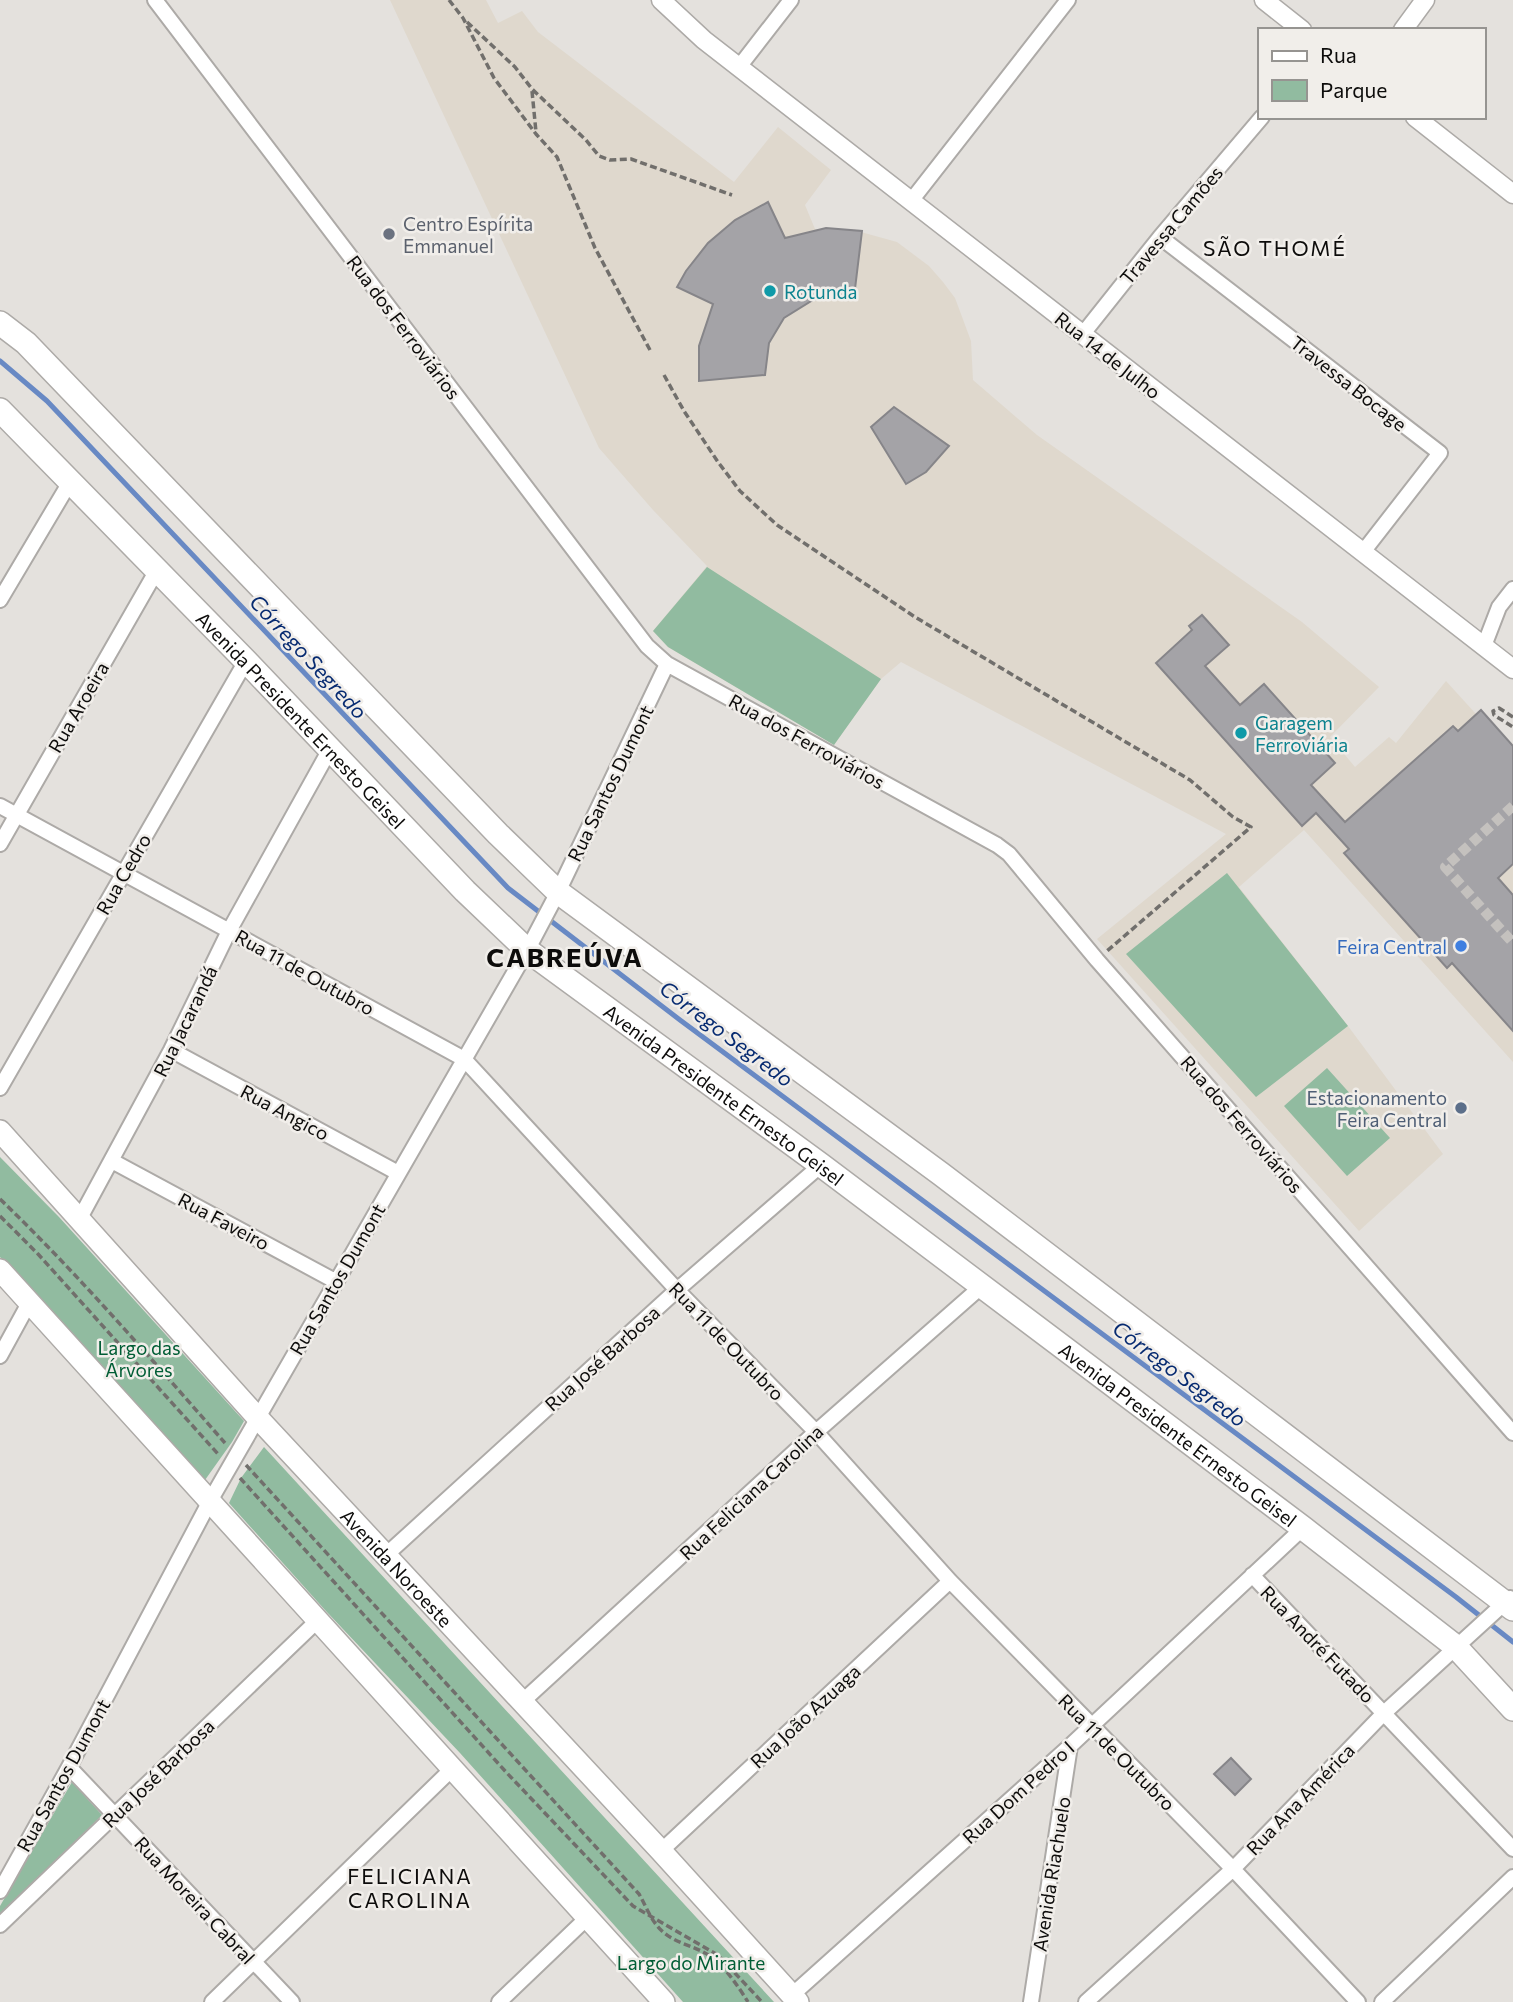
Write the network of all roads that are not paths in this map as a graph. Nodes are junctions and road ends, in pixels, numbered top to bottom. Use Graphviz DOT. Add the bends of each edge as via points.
graph roads {
  1 [pos="155,0"];
  2 [pos="650,0"];
  3 [pos="661,0"];
  4 [pos="791,0"];
  5 [pos="1068,0"];
  6 [pos="1264,0"];
  7 [pos="1425,0"];
  8 [pos="1300,28"];
  9 [pos="1404,28"];
  10 [pos="704,40"];
  11 [pos="739,67"];
  12 [pos="1260,119"];
  13 [pos="1418,119"];
  14 [pos="1513,194"];
  15 [pos="911,201"];
  16 [pos="1160,237"];
  17 [pos="0,323"];
  18 [pos="1082,335"];
  19 [pos="0,410"];
  20 [pos="70,482"];
  21 [pos="1363,552"];
  22 [pos="157,570"];
  23 [pos="1513,589"];
  24 [pos="0,600"];
  25 [pos="1484,646"];
  26 [pos="246,661"];
  27 [pos="667,664"];
  28 [pos="1513,668"];
  29 [pos="329,751"];
  30 [pos="0,806"];
  31 [pos="16,815"];
  32 [pos="0,844"];
  33 [pos="123,874"];
  34 [pos="556,895"];
  35 [pos="229,931"];
  36 [pos="528,948"];
  37 [pos="171,1050"];
  38 [pos="464,1059"];
  39 [pos="0,1088"];
  40 [pos="0,1131"];
  41 [pos="112,1161"];
  42 [pos="821,1165"];
  43 [pos="398,1173"];
  44 [pos="80,1218"];
  45 [pos="0,1270"];
  46 [pos="335,1281"];
  47 [pos="982,1286"];
  48 [pos="677,1290"];
  49 [pos="29,1303"];
  50 [pos="0,1356"];
  51 [pos="257,1417"];
  52 [pos="816,1432"];
  53 [pos="1512,1432"];
  54 [pos="210,1501"];
  55 [pos="1303,1528"];
  56 [pos="386,1555"];
  57 [pos="1252,1575"];
  58 [pos="950,1581"];
  59 [pos="1509,1602"];
  60 [pos="317,1621"];
  61 [pos="1457,1644"];
  62 [pos="523,1701"];
  63 [pos="1513,1709"];
  64 [pos="1384,1713"];
  65 [pos="1091,1727"];
  66 [pos="1070,1746"];
  67 [pos="69,1767"];
  68 [pos="453,1768"];
  69 [pos="115,1815"];
  70 [pos="1513,1849"];
  71 [pos="661,1850"];
  72 [pos="6,1864"];
  73 [pos="1233,1869"];
  74 [pos="1513,1877"];
  75 [pos="0,1891"];
  76 [pos="588,1917"];
  77 [pos="0,1925"];
  78 [pos="254,1962"];
  79 [pos="795,1999"];
  80 [pos="212,2002"];
  81 [pos="292,2002"];
  82 [pos="499,2002"];
  83 [pos="664,2002"];
  84 [pos="1031,2002"];
  85 [pos="1086,2002"];
  86 [pos="1358,2002"];
  87 [pos="1382,2002"];
  1 -- 27 [label="street, Rua dos Ferroviários" via="647,646"];
  2 -- 10 [label="street, Rua 14 de Julho"];
  3 -- 10 [label="street, Rua 14 de Julho"];
  4 -- 11 [label="street"];
  5 -- 15 [label="street"];
  6 -- 8 [label="street"];
  7 -- 9 [label="street"];
  10 -- 11 [label="street, Rua 14 de Julho"];
  11 -- 15 [label="street, Rua 14 de Julho"];
  12 -- 16 [label="street, Travessa Camões"];
  13 -- 14 [label="street"];
  15 -- 18 [label="street, Rua 14 de Julho"];
  16 -- 18 [label="street, Travessa Camões"];
  16 -- 21 [label="street, Travessa Bocage" via="1440,453"];
  17 -- 34 [label="main road" via="26,343"];
  18 -- 21 [label="street, Rua 14 de Julho"];
  19 -- 20 [label="main road, Avenida Presidente Ernesto Geisel"];
  20 -- 22 [label="main road, Avenida Presidente Ernesto Geisel"];
  20 -- 24 [label="street"];
  21 -- 25 [label="street, Rua 14 de Julho"];
  22 -- 26 [label="main road, Avenida Presidente Ernesto Geisel"];
  22 -- 31 [label="street, Rua Aroeira"];
  23 -- 25 [label="street" via="1499,607"];
  25 -- 28 [label="street, Rua 14 de Julho"];
  26 -- 29 [label="main road, Avenida Presidente Ernesto Geisel"];
  26 -- 33 [label="street, Rua Cedro"];
  27 -- 34 [label="street, Rua Santos Dumont"];
  27 -- 53 [label="street, Rua dos Ferroviários" via="1009,855"];
  29 -- 35 [label="street, Rua Jacarandá"];
  29 -- 36 [label="main road, Avenida Presidente Ernesto Geisel" via="465,891"];
  30 -- 31 [label="street, Rua 11 de Outubro"];
  31 -- 32 [label="street, Rua Aroeira"];
  31 -- 33 [label="street, Rua 11 de Outubro"];
  33 -- 35 [label="street, Rua 11 de Outubro"];
  33 -- 39 [label="street, Rua Cedro"];
  34 -- 36 [label="street, Rua Santos Dumont"];
  34 -- 59 [label="main road" via="941,1174"];
  35 -- 37 [label="street, Rua Jacarandá"];
  35 -- 38 [label="street, Rua 11 de Outubro"];
  36 -- 38 [label="street, Rua Santos Dumont"];
  36 -- 42 [label="main road, Avenida Presidente Ernesto Geisel"];
  37 -- 41 [label="street, Rua Jacarandá"];
  37 -- 43 [label="street, Rua Angico"];
  38 -- 43 [label="street, Rua Santos Dumont"];
  38 -- 48 [label="street, Rua 11 de Outubro"];
  40 -- 44 [label="main road, Avenida Noroeste"];
  41 -- 44 [label="street, Rua Jacarandá"];
  41 -- 46 [label="street, Rua Faveiro"];
  42 -- 47 [label="main road, Avenida Presidente Ernesto Geisel"];
  42 -- 48 [label="street, Rua José Barbosa"];
  43 -- 46 [label="street, Rua Santos Dumont"];
  44 -- 51 [label="main road, Avenida Noroeste"];
  45 -- 49 [label="main road"];
  46 -- 51 [label="street, Rua Santos Dumont"];
  47 -- 52 [label="street, Rua Feliciana Carolina"];
  47 -- 55 [label="main road, Avenida Presidente Ernesto Geisel"];
  48 -- 52 [label="street, Rua 11 de Outubro"];
  48 -- 56 [label="street, Rua José Barbosa"];
  49 -- 50 [label="street"];
  49 -- 54 [label="main road"];
  51 -- 54 [label="street, Rua Santos Dumont"];
  51 -- 56 [label="main road, Avenida Noroeste"];
  52 -- 58 [label="street, Rua 11 de Outubro"];
  52 -- 62 [label="street, Rua Feliciana Carolina"];
  54 -- 60 [label="main road"];
  54 -- 67 [label="street, Rua Santos Dumont"];
  55 -- 57 [label="street, Rua Dom Pedro I"];
  55 -- 61 [label="main road, Avenida Presidente Ernesto Geisel"];
  56 -- 62 [label="main road, Avenida Noroeste"];
  57 -- 64 [label="street, Rua André Futado"];
  57 -- 65 [label="street, Rua Dom Pedro I"];
  58 -- 65 [label="street, Rua 11 de Outubro"];
  58 -- 71 [label="street, Rua João Azuaga"];
  59 -- 61 [label="street, Rua Ana América"];
  60 -- 68 [label="main road"];
  60 -- 69 [label="street, Rua José Barbosa"];
  61 -- 63 [label="main road, Avenida Presidente Ernesto Geisel"];
  61 -- 64 [label="street, Rua Ana América"];
  62 -- 71 [label="main road, Avenida Noroeste"];
  64 -- 70 [label="street, Rua André Futado"];
  64 -- 73 [label="street, Rua Ana América"];
  65 -- 66 [label="street, Rua Dom Pedro I"];
  65 -- 73 [label="street, Rua 11 de Outubro"];
  66 -- 79 [label="street, Rua Dom Pedro I"];
  66 -- 84 [label="street, Avenida Riachuelo"];
  67 -- 69 [label="street, Rua Moreira Cabral"];
  67 -- 72 [label="street, Rua Santos Dumont"];
  68 -- 76 [label="main road"];
  68 -- 78 [label="street"];
  69 -- 77 [label="street, Rua José Barbosa"];
  69 -- 78 [label="street, Rua Moreira Cabral"];
  71 -- 79 [label="main road, Avenida Noroeste"];
  72 -- 75 [label="street, Rua Santos Dumont"];
  73 -- 85 [label="street, Rua Ana América"];
  73 -- 86 [label="street, Rua 11 de Outubro"];
  74 -- 87 [label="street"];
  76 -- 82 [label="street"];
  76 -- 83 [label="main road"];
  78 -- 80 [label="street"];
  78 -- 81 [label="street, Rua Moreira Cabral"];
}
